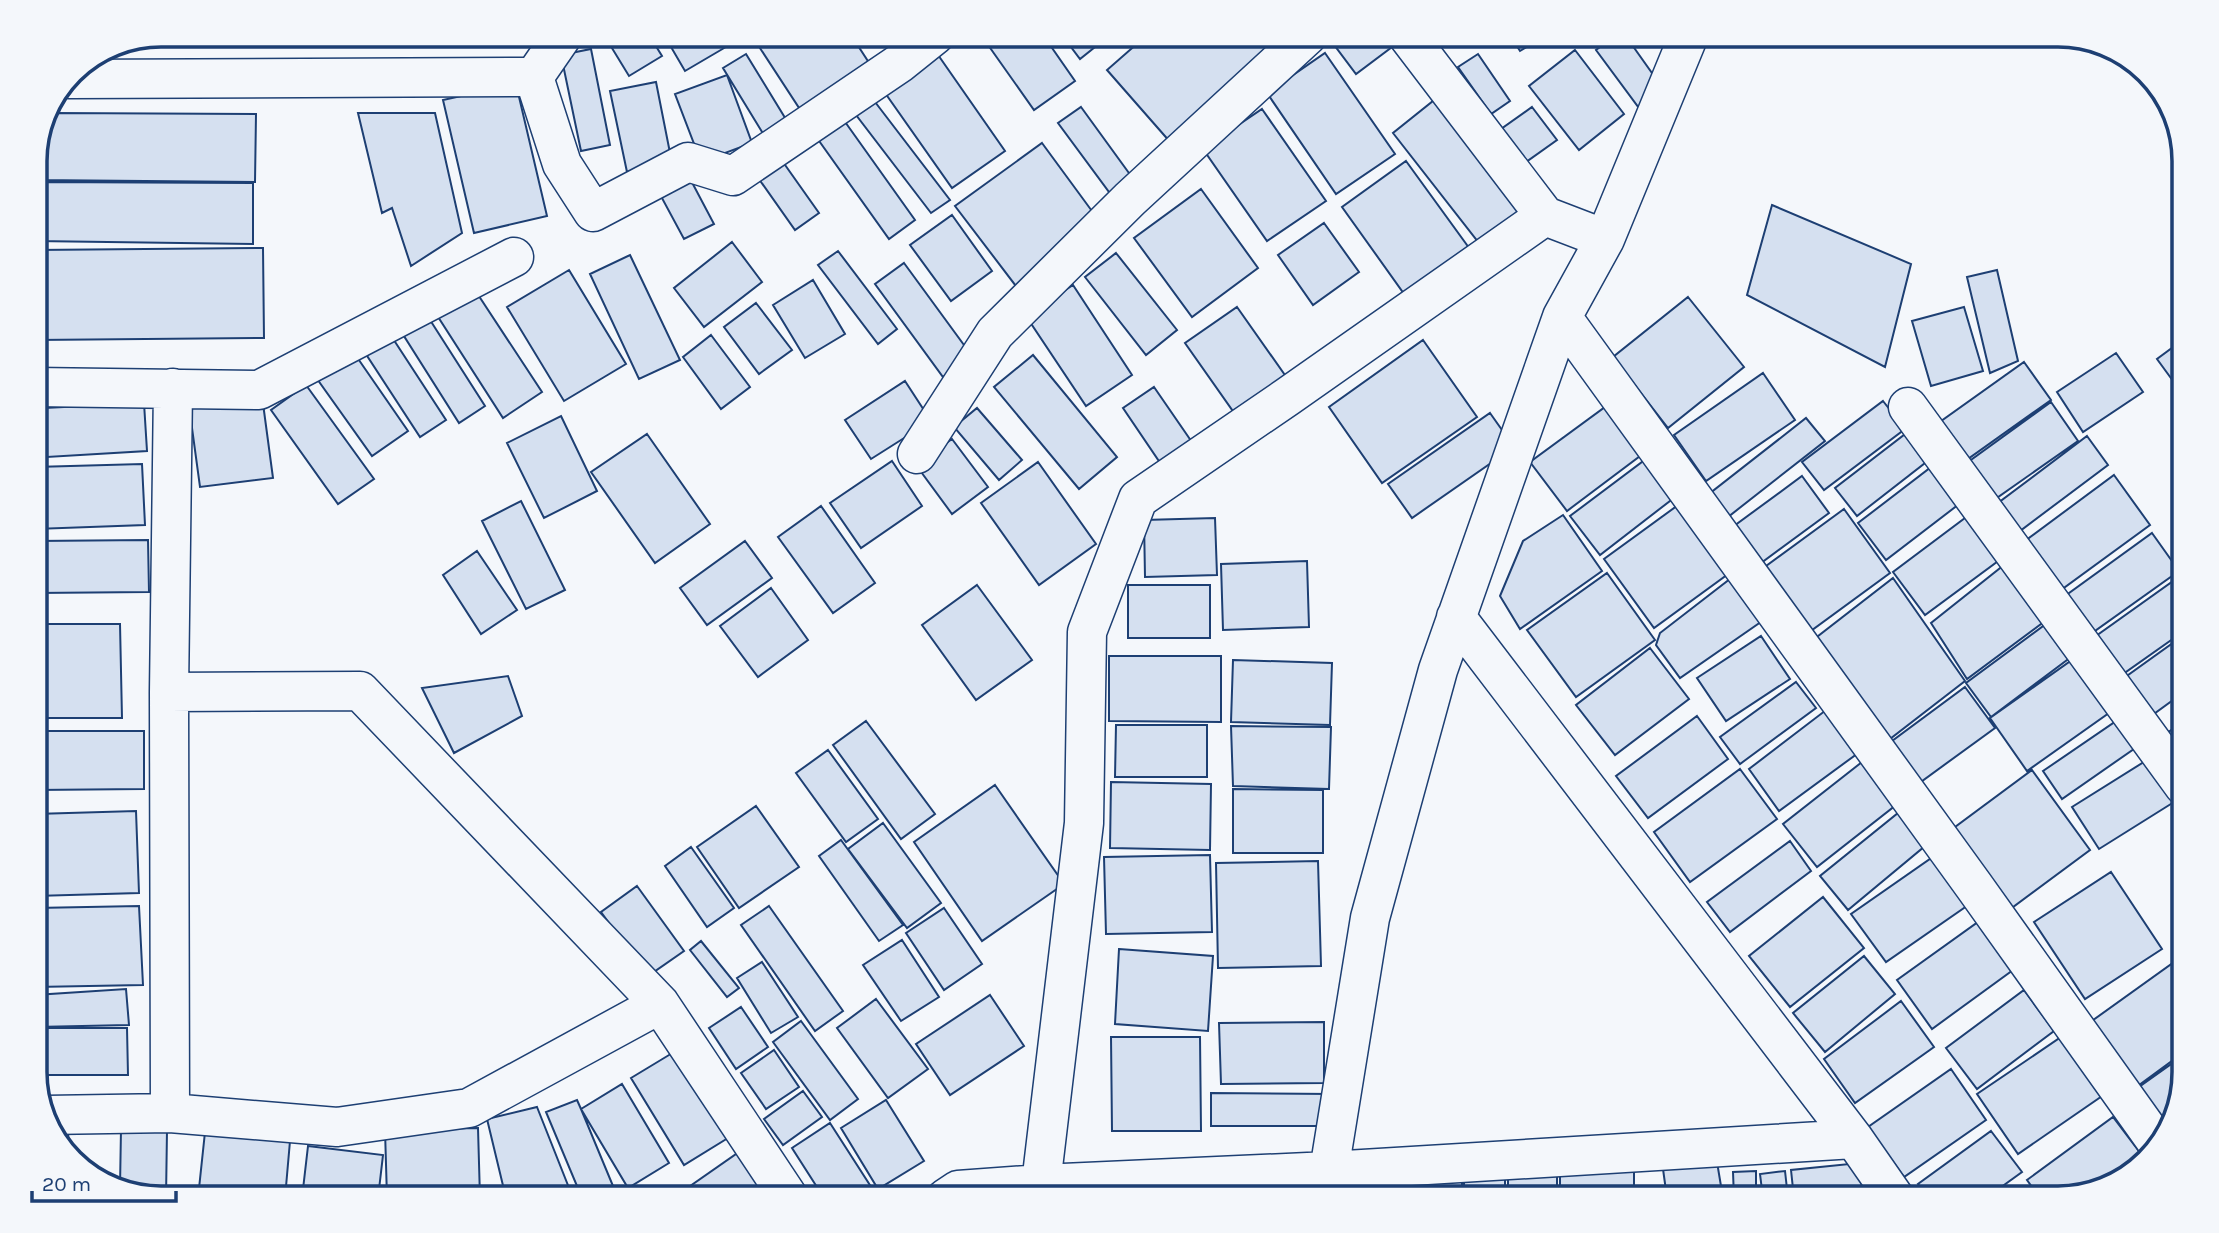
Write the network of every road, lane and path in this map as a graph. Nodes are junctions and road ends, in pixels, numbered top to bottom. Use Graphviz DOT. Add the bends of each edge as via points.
graph roads {
  1 [pos="555,47"];
  2 [pos="920,47"];
  3 [pos="1295,47"];
  4 [pos="1416,47"];
  5 [pos="1684,47"];
  6 [pos="534,77"];
  7 [pos="83,79"];
  8 [pos="1545,216"];
  9 [pos="1605,240"];
  10 [pos="514,257"];
  11 [pos="1562,317"];
  12 [pos="47,387"];
  13 [pos="173,388"];
  14 [pos="1908,407"];
  15 [pos="917,454"];
  16 [pos="1456,617"];
  17 [pos="169,692"];
  18 [pos="2172,770"];
  19 [pos="660,1004"];
  20 [pos="170,1113"];
  21 [pos="56,1115"];
  22 [pos="2152,1135"];
  23 [pos="1854,1139"];
  24 [pos="1329,1171"];
  25 [pos="781,1186"];
  26 [pos="1043,1186"];
  27 [pos="1114,1186"];
  28 [pos="1887,1186"];
  1 -- 6 [label="street"];
  2 -- 6 [label="street" via="733,176 688,162 593,212 562,164"];
  3 -- 15 [label="street" via="1130,199 995,333"];
  4 -- 8 [label="street"];
  5 -- 9 [label="street"];
  6 -- 7 [label="street"];
  8 -- 9 [label="street"];
  8 -- 26 [label="street" via="1138,499 1087,632 1084,823"];
  9 -- 11 [label="street"];
  10 -- 13 [label="street" via="259,390"];
  11 -- 16 [label="street"];
  11 -- 22 [label="street"];
  12 -- 13 [label="street"];
  13 -- 17 [label="street"];
  14 -- 18 [label="street"];
  16 -- 23 [label="street"];
  16 -- 24 [label="street" via="1370,918"];
  17 -- 19 [label="street" via="360,691"];
  17 -- 20 [label="street"];
  19 -- 20 [label="street" via="469,1108 337,1127"];
  19 -- 25 [label="street"];
  20 -- 21 [label="street"];
  23 -- 24 [label="street"];
  23 -- 28 [label="street"];
  24 -- 27 [label="street"];
}
